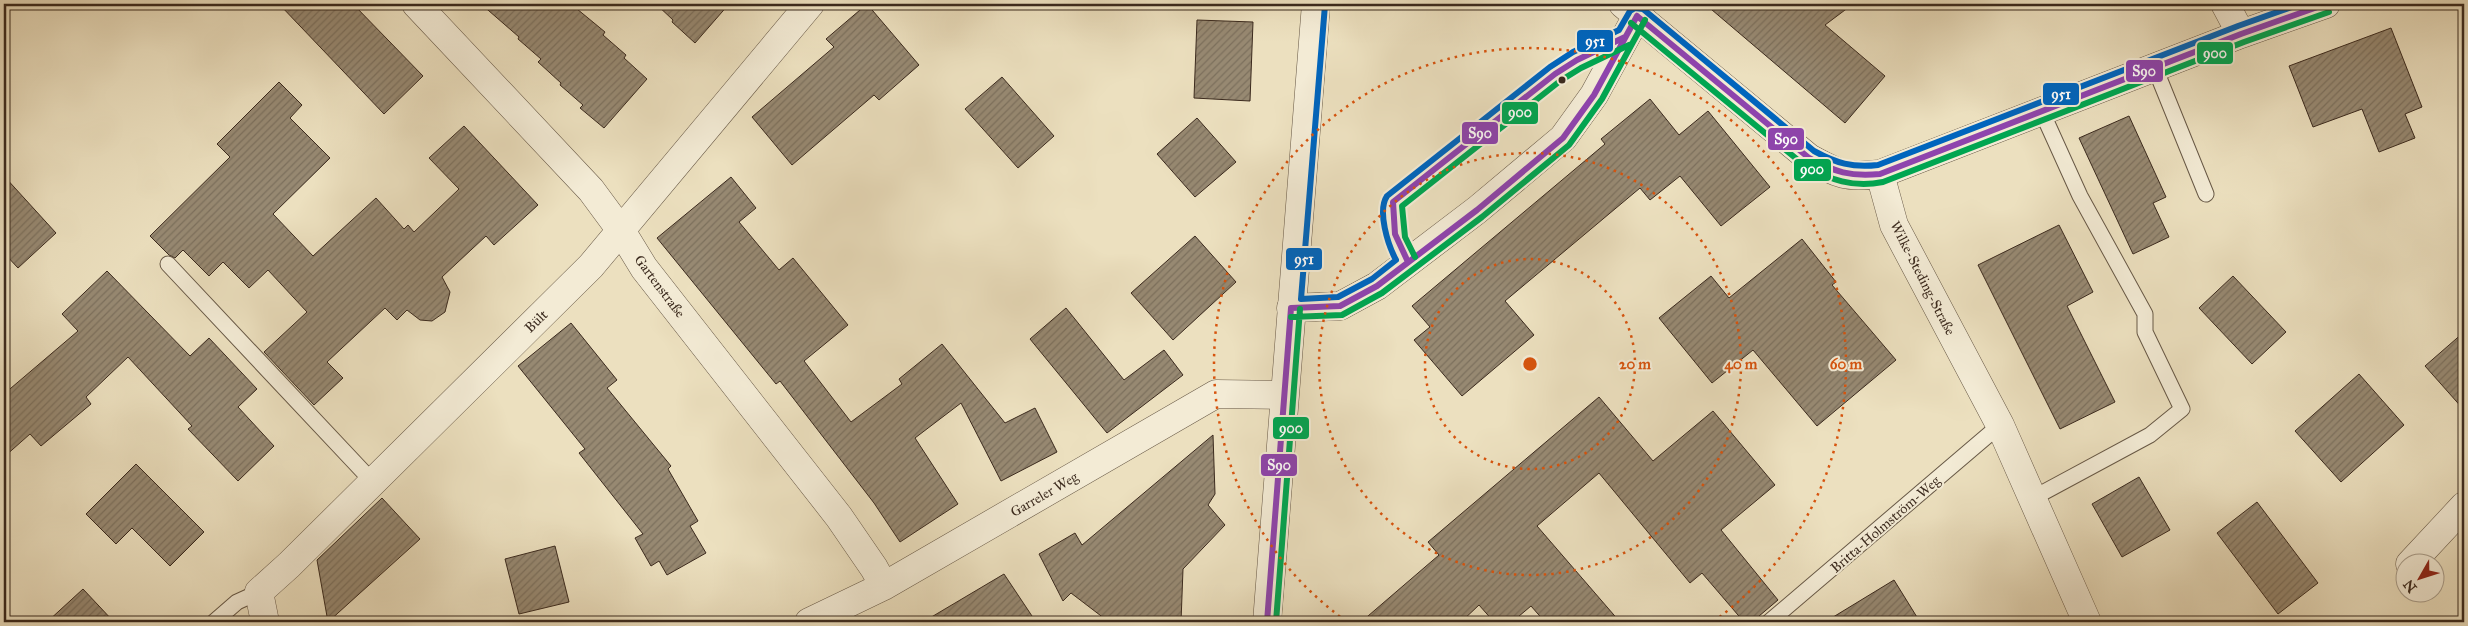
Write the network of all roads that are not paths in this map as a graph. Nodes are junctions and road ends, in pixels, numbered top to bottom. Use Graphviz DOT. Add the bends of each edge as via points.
graph roads {
  1 [pos="416,4"];
  2 [pos="810,4"];
  3 [pos="1316,4"];
  4 [pos="2225,4"];
  5 [pos="2326,4"];
  6 [pos="1628,19"];
  7 [pos="2241,34"];
  8 [pos="2155,68"];
  9 [pos="2042,112"];
  10 [pos="1880,174"];
  11 [pos="2206,194"];
  12 [pos="622,232"];
  13 [pos="1408,262"];
  14 [pos="168,264"];
  15 [pos="1291,308"];
  16 [pos="1284,395"];
  17 [pos="2000,425"];
  18 [pos="372,481"];
  19 [pos="2033,498"];
  20 [pos="2464,506"];
  21 [pos="2418,554"];
  22 [pos="884,586"];
  23 [pos="259,592"];
  24 [pos="214,622"];
  25 [pos="265,622"];
  26 [pos="809,622"];
  27 [pos="1267,622"];
  28 [pos="1770,622"];
  29 [pos="2087,622"];
  1 -- 12 [label="street, Gartenstraße" via="591,190"];
  2 -- 12 [label="street, Bült"];
  3 -- 15 [label="street"];
  4 -- 7 [label="street"];
  5 -- 7 [label="street"];
  6 -- 10 [label="street" via="1809,158 1837,173 1856,176"];
  6 -- 13 [label="street" via="1594,95 1563,138"];
  6 -- 13 [label="lane" via="1393,202 1393,231"];
  7 -- 8 [label="street"];
  8 -- 9 [label="street"];
  8 -- 11 [label="lane"];
  9 -- 10 [label="street"];
  9 -- 19 [label="lane" via="2080,196 2145,314 2145,332 2182,408 2150,435"];
  10 -- 17 [label="street, Wilke-Steding-Straße" via="1894,225"];
  12 -- 18 [label="street, Bült" via="592,266"];
  12 -- 22 [label="street, Gartenstraße" via="644,268 839,517"];
  13 -- 15 [label="street" via="1377,286 1340,306"];
  14 -- 18 [label="lane"];
  15 -- 16 [label="street"];
  16 -- 22 [label="street, Garreler Weg" via="1216,394"];
  16 -- 27 [label="street"];
  17 -- 19 [label="street, Wilke-Steding-Straße"];
  17 -- 28 [label="lane, Britta-Holmström-Weg"];
  18 -- 23 [label="street, Bült"];
  19 -- 29 [label="street, Wilke-Steding-Straße"];
  20 -- 21 [label="street"];
  22 -- 26 [label="street, Garreler Weg"];
  23 -- 24 [label="lane" via="237,602"];
  23 -- 25 [label="street"];
}
